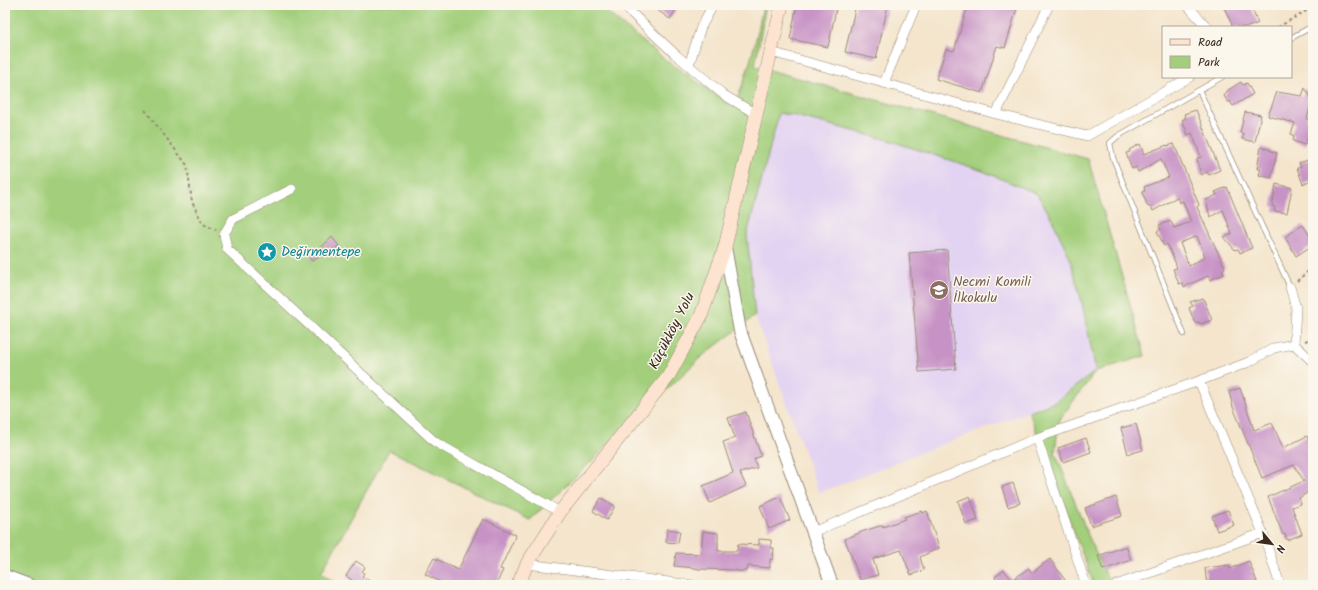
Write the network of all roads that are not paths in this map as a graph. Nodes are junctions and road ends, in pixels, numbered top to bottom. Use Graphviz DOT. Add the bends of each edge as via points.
graph roads {
  1 [pos="623,5"];
  2 [pos="713,5"];
  3 [pos="782,5"];
  4 [pos="916,5"];
  5 [pos="1049,5"];
  6 [pos="1186,5"];
  7 [pos="1207,26"];
  8 [pos="1313,26"];
  9 [pos="1292,37"];
  10 [pos="771,52"];
  11 [pos="689,65"];
  12 [pos="1188,78"];
  13 [pos="1220,78"];
  14 [pos="884,83"];
  15 [pos="1199,90"];
  16 [pos="756,114"];
  17 [pos="996,114"];
  18 [pos="292,189"];
  19 [pos="725,247"];
  20 [pos="1290,287"];
  21 [pos="1184,334"];
  22 [pos="1294,344"];
  23 [pos="1313,362"];
  24 [pos="1199,381"];
  25 [pos="1037,438"];
  26 [pos="560,512"];
  27 [pos="813,532"];
  28 [pos="1263,533"];
  29 [pos="527,564"];
  30 [pos="10,580"];
  31 [pos="29,585"];
  32 [pos="518,585"];
  33 [pos="692,585"];
  34 [pos="832,585"];
  35 [pos="1086,585"];
  36 [pos="1116,585"];
  37 [pos="1280,585"];
  1 -- 11 [label="street"];
  2 -- 11 [label="street" via="701,27"];
  3 -- 10 [label="main road, Küçükköy Yolu"];
  4 -- 14 [label="street"];
  5 -- 17 [label="street"];
  6 -- 7 [label="street"];
  8 -- 9 [label="lane"];
  10 -- 14 [label="street"];
  10 -- 16 [label="main road, Küçükköy Yolu"];
  11 -- 16 [label="street" via="724,95"];
  12 -- 17 [label="street" via="1087,136"];
  13 -- 15 [label="lane"];
  14 -- 17 [label="street"];
  15 -- 20 [label="lane"];
  15 -- 21 [label="lane" via="1110,143 1113,158"];
  16 -- 19 [label="main road, Küçükköy Yolu"];
  18 -- 26 [label="street" via="233,219 224,234 227,249 435,442"];
  19 -- 26 [label="main road, Küçükköy Yolu" via="701,316 668,377"];
  19 -- 27 [label="street" via="740,331"];
  20 -- 22 [label="street" via="1296,308"];
  22 -- 23 [label="street"];
  22 -- 24 [label="street" via="1274,348 1249,362"];
  24 -- 25 [label="street"];
  24 -- 28 [label="street"];
  25 -- 27 [label="street"];
  25 -- 35 [label="street"];
  26 -- 29 [label="main road, Küçükköy Yolu"];
  27 -- 34 [label="street"];
  28 -- 36 [label="street"];
  28 -- 37 [label="street"];
  29 -- 32 [label="main road, Küçükköy Yolu"];
  29 -- 33 [label="street"];
  30 -- 31 [label="street"];
}
